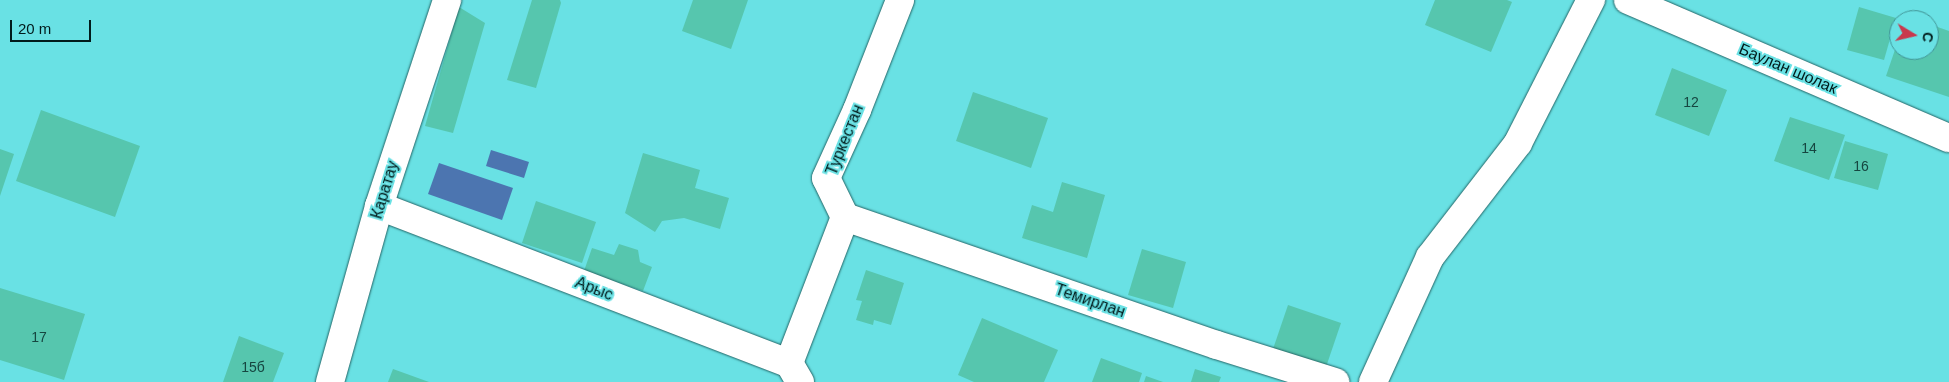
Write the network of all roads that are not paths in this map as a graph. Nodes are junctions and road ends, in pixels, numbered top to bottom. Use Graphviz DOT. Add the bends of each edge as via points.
graph roads {
  1 [pos="446,0"];
  2 [pos="900,0"];
  3 [pos="1591,0"];
  4 [pos="1628,0"];
  5 [pos="1949,138"];
  6 [pos="379,206"];
  7 [pos="845,217"];
  8 [pos="795,373"];
  9 [pos="330,382"];
  10 [pos="1336,382"];
  11 [pos="1374,382"];
  1 -- 6 [label="street, Каратау"];
  2 -- 7 [label="street, Туркестан" via="857,110 826,178"];
  3 -- 11 [label="street" via="1518,143 1430,257"];
  4 -- 5 [label="street, Баулан шолак"];
  6 -- 8 [label="street, Арыс"];
  6 -- 9 [label="street, Каратау"];
  7 -- 8 [label="street"];
  7 -- 10 [label="street, Темирлан" via="1217,346"];
}
